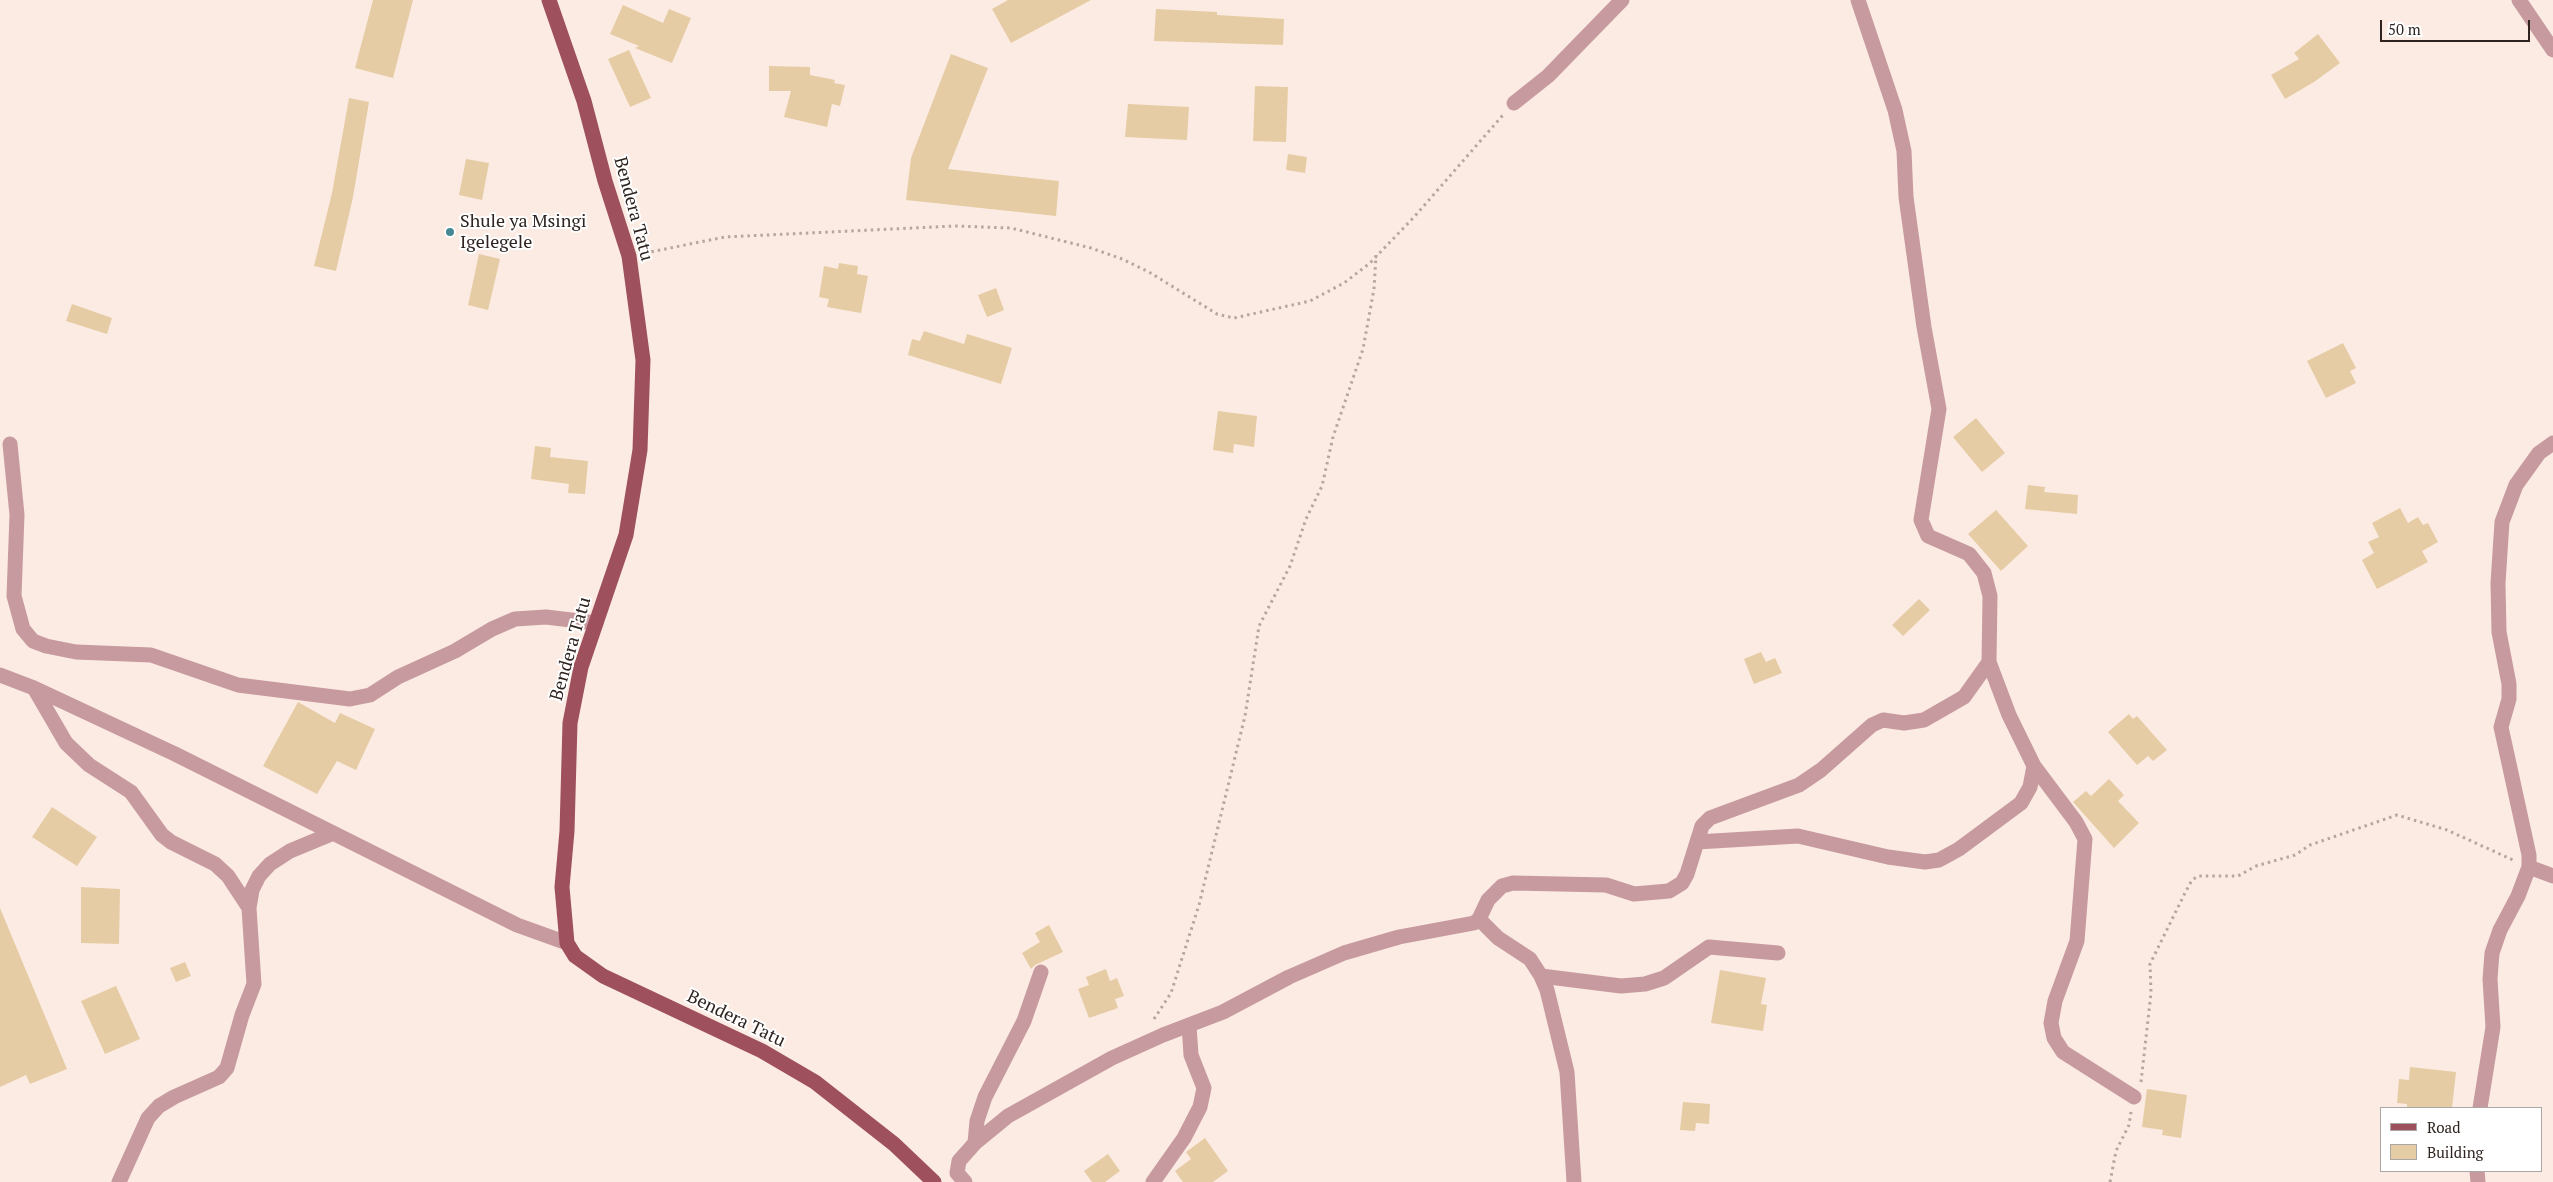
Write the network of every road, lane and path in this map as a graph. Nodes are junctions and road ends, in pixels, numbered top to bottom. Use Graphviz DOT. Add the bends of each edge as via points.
graph roads {
  1 [pos="549,0"];
  2 [pos="1622,0"];
  3 [pos="1858,0"];
  4 [pos="2519,0"];
  5 [pos="2553,50"];
  6 [pos="1514,103"];
  7 [pos="1376,254"];
  8 [pos="629,256"];
  9 [pos="10,444"];
  10 [pos="2553,444"];
  11 [pos="596,623"];
  12 [pos="1989,662"];
  13 [pos="0,675"];
  14 [pos="34,688"];
  15 [pos="2034,766"];
  16 [pos="332,834"];
  17 [pos="1697,842"];
  18 [pos="2529,867"];
  19 [pos="2553,876"];
  20 [pos="249,908"];
  21 [pos="1479,919"];
  22 [pos="567,943"];
  23 [pos="1778,953"];
  24 [pos="1041,972"];
  25 [pos="1541,976"];
  26 [pos="1153,1020"];
  27 [pos="1189,1025"];
  28 [pos="2134,1097"];
  29 [pos="2480,1107"];
  30 [pos="975,1143"];
  31 [pos="119,1182"];
  32 [pos="934,1182"];
  33 [pos="965,1182"];
  34 [pos="1153,1182"];
  35 [pos="1574,1182"];
  36 [pos="2110,1182"];
  1 -- 8 [label="main road, Bendera Tatu" via="584,101"];
  2 -- 6 [label="street" via="1548,76"];
  3 -- 12 [label="street" via="1895,110 1904,151 1906,197 1939,409 1921,520 1928,536 1969,554 1984,573 1990,596"];
  4 -- 5 [label="street"];
  6 -- 7 [label="path" via="1416,216"];
  7 -- 8 [label="path" via="1370,263 1344,283 1310,301 1234,318 1217,314 1122,259 1011,228 955,226 725,237"];
  7 -- 26 [label="path" via="1374,289 1363,349 1333,437 1322,486 1306,519 1290,566 1259,626 1245,716 1199,905 1170,993"];
  8 -- 11 [label="main road, Bendera Tatu" via="643,360 640,450 626,535"];
  9 -- 11 [label="street" via="18,515 14,596 23,629 34,641 46,646 76,652 151,655 238,686 350,698 370,695 398,676 515,619 546,617"];
  10 -- 18 [label="street" via="2540,453 2516,485 2502,522 2498,583 2499,632 2509,684 2509,699 2501,727 2530,855"];
  11 -- 22 [label="main road, Bendera Tatu" via="570,723 562,886"];
  12 -- 15 [label="street" via="2009,715"];
  12 -- 17 [label="street" via="1964,697 1924,720 1883,720 1872,725 1799,785 1710,818 1702,826"];
  13 -- 14 [label="street"];
  14 -- 16 [label="street" via="175,754"];
  14 -- 20 [label="street" via="66,742 89,765 131,792 166,839 215,864 228,876"];
  15 -- 17 [label="street" via="2030,787 2020,803 1959,849 1939,860 1925,862 1888,857 1798,836"];
  15 -- 28 [label="street" via="2085,839 2077,940 2055,1001 2050,1023 2054,1038 2063,1052"];
  16 -- 20 [label="street" via="290,851 270,864 256,883"];
  16 -- 22 [label="street" via="517,924"];
  17 -- 21 [label="street" via="1682,883 1669,891 1634,894 1606,885 1514,883 1495,891 1483,906"];
  18 -- 19 [label="street"];
  18 -- 28 [label="path" via="2447,830 2397,815 2310,845 2238,876 2198,876 2192,880 2150,964 2151,993 2144,1064"];
  18 -- 29 [label="street" via="2492,953 2493,1027"];
  20 -- 31 [label="street" via="254,984 228,1068 219,1077 159,1106 148,1118"];
  21 -- 25 [label="street" via="1498,938 1530,960"];
  21 -- 27 [label="street" via="1474,923 1399,937 1344,953 1288,977 1223,1012"];
  22 -- 32 [label="main road, Bendera Tatu" via="575,956 604,976 762,1051 815,1082 894,1144"];
  23 -- 25 [label="street" via="1709,947 1664,978 1645,984 1621,986"];
  24 -- 30 [label="street" via="1024,1021 985,1097 977,1120"];
  25 -- 35 [label="street" via="1567,1072"];
  27 -- 30 [label="street" via="1112,1058 1008,1116"];
  27 -- 34 [label="street" via="1191,1054 1204,1088 1200,1107 1184,1138"];
  28 -- 36 [label="path" via="2129,1125 2116,1151"];
  30 -- 33 [label="street" via="959,1161 957,1173"];
}
